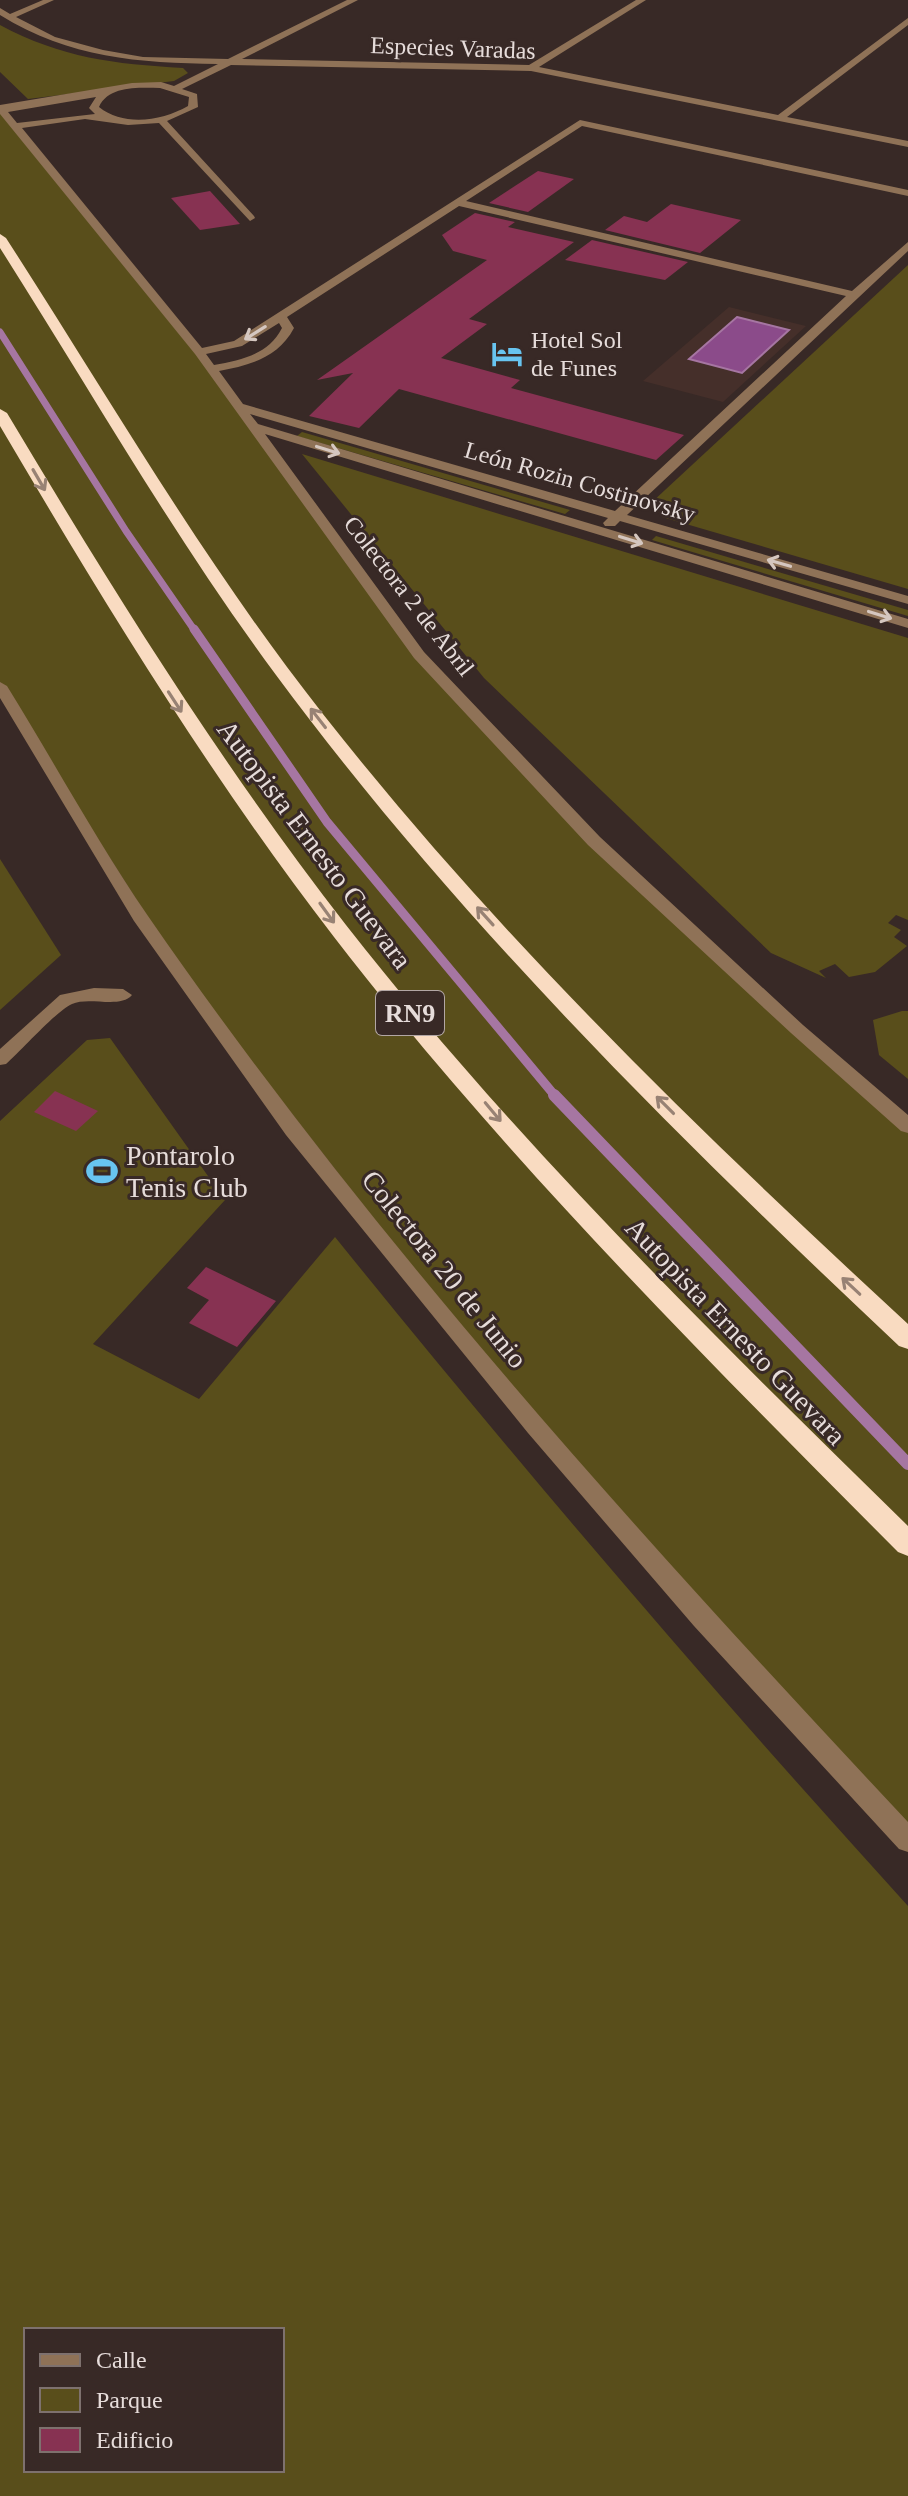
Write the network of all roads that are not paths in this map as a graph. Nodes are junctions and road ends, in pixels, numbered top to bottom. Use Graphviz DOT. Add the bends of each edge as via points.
graph roads {
  1 [pos="50,0"];
  2 [pos="340,0"];
  3 [pos="354,0"];
  4 [pos="642,0"];
  5 [pos="0,11"];
  6 [pos="10,17"];
  7 [pos="908,21"];
  8 [pos="237,56"];
  9 [pos="223,63"];
  10 [pos="531,68"];
  11 [pos="177,88"];
  12 [pos="110,91"];
  13 [pos="1,109"];
  14 [pos="109,117"];
  15 [pos="780,118"];
  16 [pos="161,120"];
  17 [pos="17,126"];
  18 [pos="908,144"];
  19 [pos="908,193"];
  20 [pos="457,202"];
  21 [pos="250,218"];
  22 [pos="0,238"];
  23 [pos="908,245"];
  24 [pos="855,295"];
  25 [pos="284,323"];
  26 [pos="199,352"];
  27 [pos="211,369"];
  28 [pos="239,407"];
  29 [pos="0,413"];
  30 [pos="254,427"];
  31 [pos="618,516"];
  32 [pos="601,532"];
  33 [pos="908,600"];
  34 [pos="908,624"];
  35 [pos="0,686"];
  36 [pos="123,995"];
  37 [pos="0,1059"];
  38 [pos="908,1126"];
  39 [pos="908,1339"];
  40 [pos="908,1544"];
  41 [pos="908,1840"];
  1 -- 6 [label="street"];
  2 -- 8 [label="street"];
  3 -- 8 [label="street"];
  4 -- 10 [label="street"];
  5 -- 6 [label="street, Especies Varadas"];
  6 -- 9 [label="street, Especies Varadas" via="45,38 87,51 143,60"];
  7 -- 15 [label="street"];
  8 -- 9 [label="street"];
  9 -- 10 [label="street, Especies Varadas"];
  9 -- 11 [label="street"];
  10 -- 15 [label="street, Especies Varadas"];
  11 -- 12 [label="street" via="143,85"];
  11 -- 16 [label="street" via="194,96 193,107"];
  12 -- 13 [label="street"];
  12 -- 14 [label="street" via="94,108"];
  13 -- 17 [label="street, Colectora 2 de Abril"];
  14 -- 16 [label="street"];
  14 -- 17 [label="street"];
  15 -- 18 [label="street, Especies Varadas"];
  16 -- 21 [label="street"];
  17 -- 26 [label="street, Colectora 2 de Abril"];
  19 -- 20 [label="street" via="580,123"];
  20 -- 24 [label="street"];
  20 -- 25 [label="street"];
  39 -- 22 [label="highway, one-way" via="789,1229 558,998 386,806 208,568"];
  23 -- 24 [label="street"];
  24 -- 31 [label="street"];
  25 -- 26 [label="street, one-way" via="233,346"];
  25 -- 27 [label="street" via="292,343 270,357"];
  26 -- 27 [label="street, Colectora 2 de Abril"];
  27 -- 28 [label="street, Colectora 2 de Abril"];
  28 -- 30 [label="street, Colectora 2 de Abril"];
  28 -- 31 [label="street, León Rozin Costinovsky"];
  29 -- 40 [label="highway, Autopista Ernesto Guevara / RN9, one-way" via="202,744 342,934 549,1178 696,1335"];
  30 -- 32 [label="street, León Rozin Costinovsky, one-way"];
  30 -- 38 [label="street, Colectora 2 de Abril" via="419,655 594,841"];
  31 -- 32 [label="street"];
  33 -- 31 [label="street, León Rozin Costinovsky, one-way"];
  32 -- 34 [label="street, León Rozin Costinovsky, one-way"];
  35 -- 41 [label="street, Colectora 20 de Junio" via="140,917 293,1130 536,1427 702,1619"];
  36 -- 37 [label="street" via="66,999"];
}
